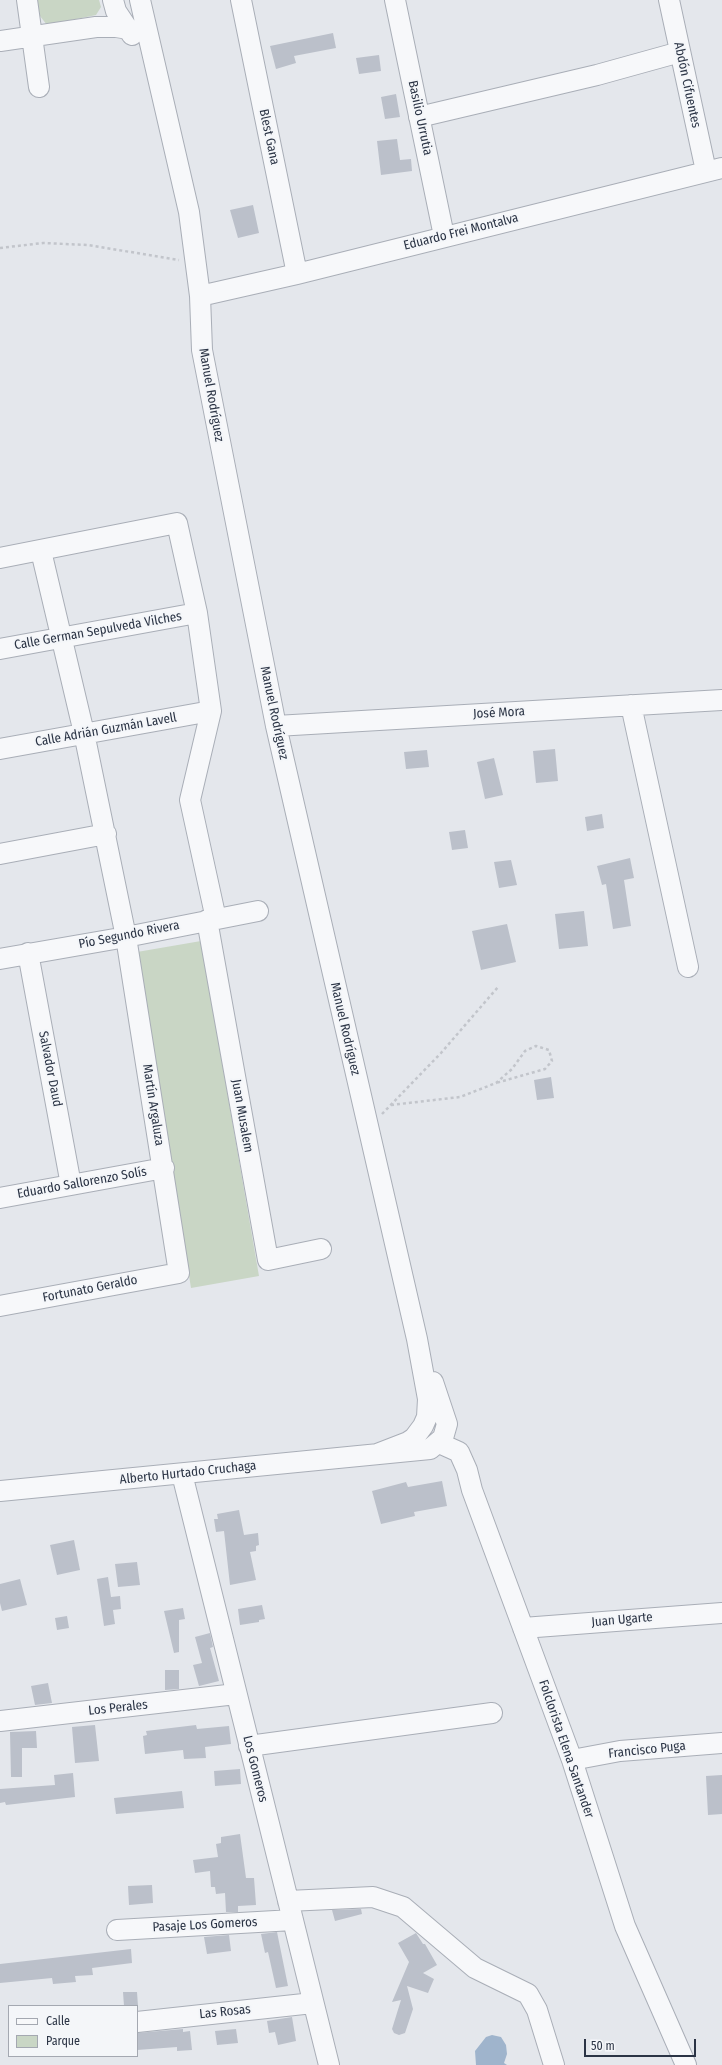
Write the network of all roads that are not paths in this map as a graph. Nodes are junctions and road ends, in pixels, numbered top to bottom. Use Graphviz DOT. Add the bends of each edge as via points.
graph roads {
  1 [pos="27,0"];
  2 [pos="112,0"];
  3 [pos="140,0"];
  4 [pos="241,0"];
  5 [pos="395,0"];
  6 [pos="669,0"];
  7 [pos="129,29"];
  8 [pos="32,36"];
  9 [pos="0,41"];
  10 [pos="680,52"];
  11 [pos="159,82"];
  12 [pos="39,87"];
  13 [pos="419,117"];
  14 [pos="714,169"];
  15 [pos="444,236"];
  16 [pos="297,274"];
  17 [pos="200,296"];
  18 [pos="41,551"];
  19 [pos="0,558"];
  20 [pos="197,613"];
  21 [pos="62,638"];
  22 [pos="0,649"];
  23 [pos="722,700"];
  24 [pos="631,705"];
  25 [pos="211,711"];
  26 [pos="276,726"];
  27 [pos="84,733"];
  28 [pos="0,748"];
  29 [pos="106,834"];
  30 [pos="0,854"];
  31 [pos="258,911"];
  32 [pos="211,919"];
  33 [pos="126,938"];
  34 [pos="28,954"];
  35 [pos="0,959"];
  36 [pos="688,967"];
  37 [pos="164,1168"];
  38 [pos="71,1185"];
  39 [pos="0,1198"];
  40 [pos="321,1249"];
  41 [pos="179,1273"];
  42 [pos="0,1306"];
  43 [pos="417,1339"];
  44 [pos="439,1443"];
  45 [pos="377,1454"];
  46 [pos="182,1474"];
  47 [pos="0,1490"];
  48 [pos="722,1613"];
  49 [pos="523,1628"];
  50 [pos="236,1694"];
  51 [pos="492,1713"];
  52 [pos="0,1721"];
  53 [pos="722,1742"];
  54 [pos="249,1746"];
  55 [pos="572,1760"];
  56 [pos="288,1901"];
  57 [pos="292,1920"];
  58 [pos="117,1930"];
  59 [pos="313,2003"];
  60 [pos="138,2022"];
  61 [pos="329,2065"];
  62 [pos="554,2065"];
  63 [pos="686,2065"];
  1 -- 8 [label="street"];
  2 -- 7 [label="street, Manuel Rodríguez" via="116,11"];
  3 -- 11 [label="street, Manuel Rodríguez"];
  4 -- 16 [label="street, Blest Gana"];
  5 -- 13 [label="street, Basilio Urrutia"];
  6 -- 10 [label="street, Abdón Cifuentes"];
  7 -- 8 [label="street" via="96,27"];
  7 -- 11 [label="street, Manuel Rodríguez"];
  8 -- 9 [label="street"];
  8 -- 12 [label="street"];
  10 -- 13 [label="street" via="596,75"];
  10 -- 14 [label="street, Abdón Cifuentes"];
  11 -- 17 [label="street, Manuel Rodríguez" via="189,212"];
  13 -- 15 [label="street, Basilio Urrutia"];
  14 -- 15 [label="street, Eduardo Frei Montalva"];
  15 -- 16 [label="street, Eduardo Frei Montalva"];
  16 -- 17 [label="street, Eduardo Frei Montalva"];
  17 -- 26 [label="street, Manuel Rodríguez" via="202,350"];
  18 -- 19 [label="street"];
  18 -- 20 [label="street" via="177,523"];
  18 -- 21 [label="street, Martín Argaluza"];
  20 -- 21 [label="street, Calle German Sepulveda Vilches"];
  20 -- 25 [label="street"];
  21 -- 22 [label="street, Calle German Sepulveda Vilches"];
  21 -- 27 [label="street, Martín Argaluza"];
  23 -- 24 [label="street, José Mora"];
  24 -- 26 [label="street, José Mora"];
  24 -- 36 [label="street"];
  25 -- 27 [label="street, Calle Adrián Guzmán Lavell"];
  25 -- 32 [label="street" via="190,800"];
  26 -- 43 [label="street, Manuel Rodríguez"];
  27 -- 28 [label="street, Calle Adrián Guzmán Lavell"];
  27 -- 29 [label="street, Martín Argaluza"];
  29 -- 30 [label="street"];
  29 -- 33 [label="street, Martín Argaluza"];
  31 -- 32 [label="street, Pío Segundo Rivera"];
  32 -- 33 [label="street, Pío Segundo Rivera"];
  32 -- 40 [label="street, Juan Musalem" via="268,1260"];
  33 -- 34 [label="street, Pío Segundo Rivera"];
  33 -- 37 [label="street, Martín Argaluza"];
  34 -- 35 [label="street, Pío Segundo Rivera"];
  34 -- 38 [label="street, Salvador Daud"];
  37 -- 38 [label="street, Eduardo Sallorenzo Solís"];
  37 -- 41 [label="street, Martín Argaluza"];
  38 -- 39 [label="street, Eduardo Sallorenzo Solís"];
  41 -- 42 [label="street, Fortunato Geraldo"];
  43 -- 44 [label="street, Manuel Rodríguez" via="446,1418 446,1431"];
  43 -- 45 [label="street, Manuel Rodríguez" via="428,1399 426,1417 418,1433 408,1442"];
  44 -- 45 [label="street" via="430,1449"];
  44 -- 49 [label="street, Folclorista Elena Santander" via="459,1452"];
  45 -- 46 [label="street, Alberto Hurtado Cruchaga"];
  46 -- 47 [label="street, Alberto Hurtado Cruchaga"];
  46 -- 50 [label="street, Los Gomeros"];
  48 -- 49 [label="street, Juan Ugarte"];
  49 -- 55 [label="street, Folclorista Elena Santander"];
  50 -- 52 [label="street, Los Perales"];
  50 -- 54 [label="street, Los Gomeros"];
  51 -- 54 [label="street"];
  53 -- 55 [label="street, Francisco Puga" via="620,1751"];
  54 -- 56 [label="street, Los Gomeros"];
  55 -- 63 [label="street, Folclorista Elena Santander" via="625,1926"];
  56 -- 57 [label="street, Los Gomeros"];
  56 -- 62 [label="street" via="373,1897 403,1907 475,1968 528,1994 537,2010"];
  57 -- 58 [label="street, Pasaje Los Gomeros"];
  57 -- 59 [label="street, Los Gomeros"];
  59 -- 60 [label="street, Las Rosas"];
  59 -- 61 [label="street, Los Gomeros"];
}
